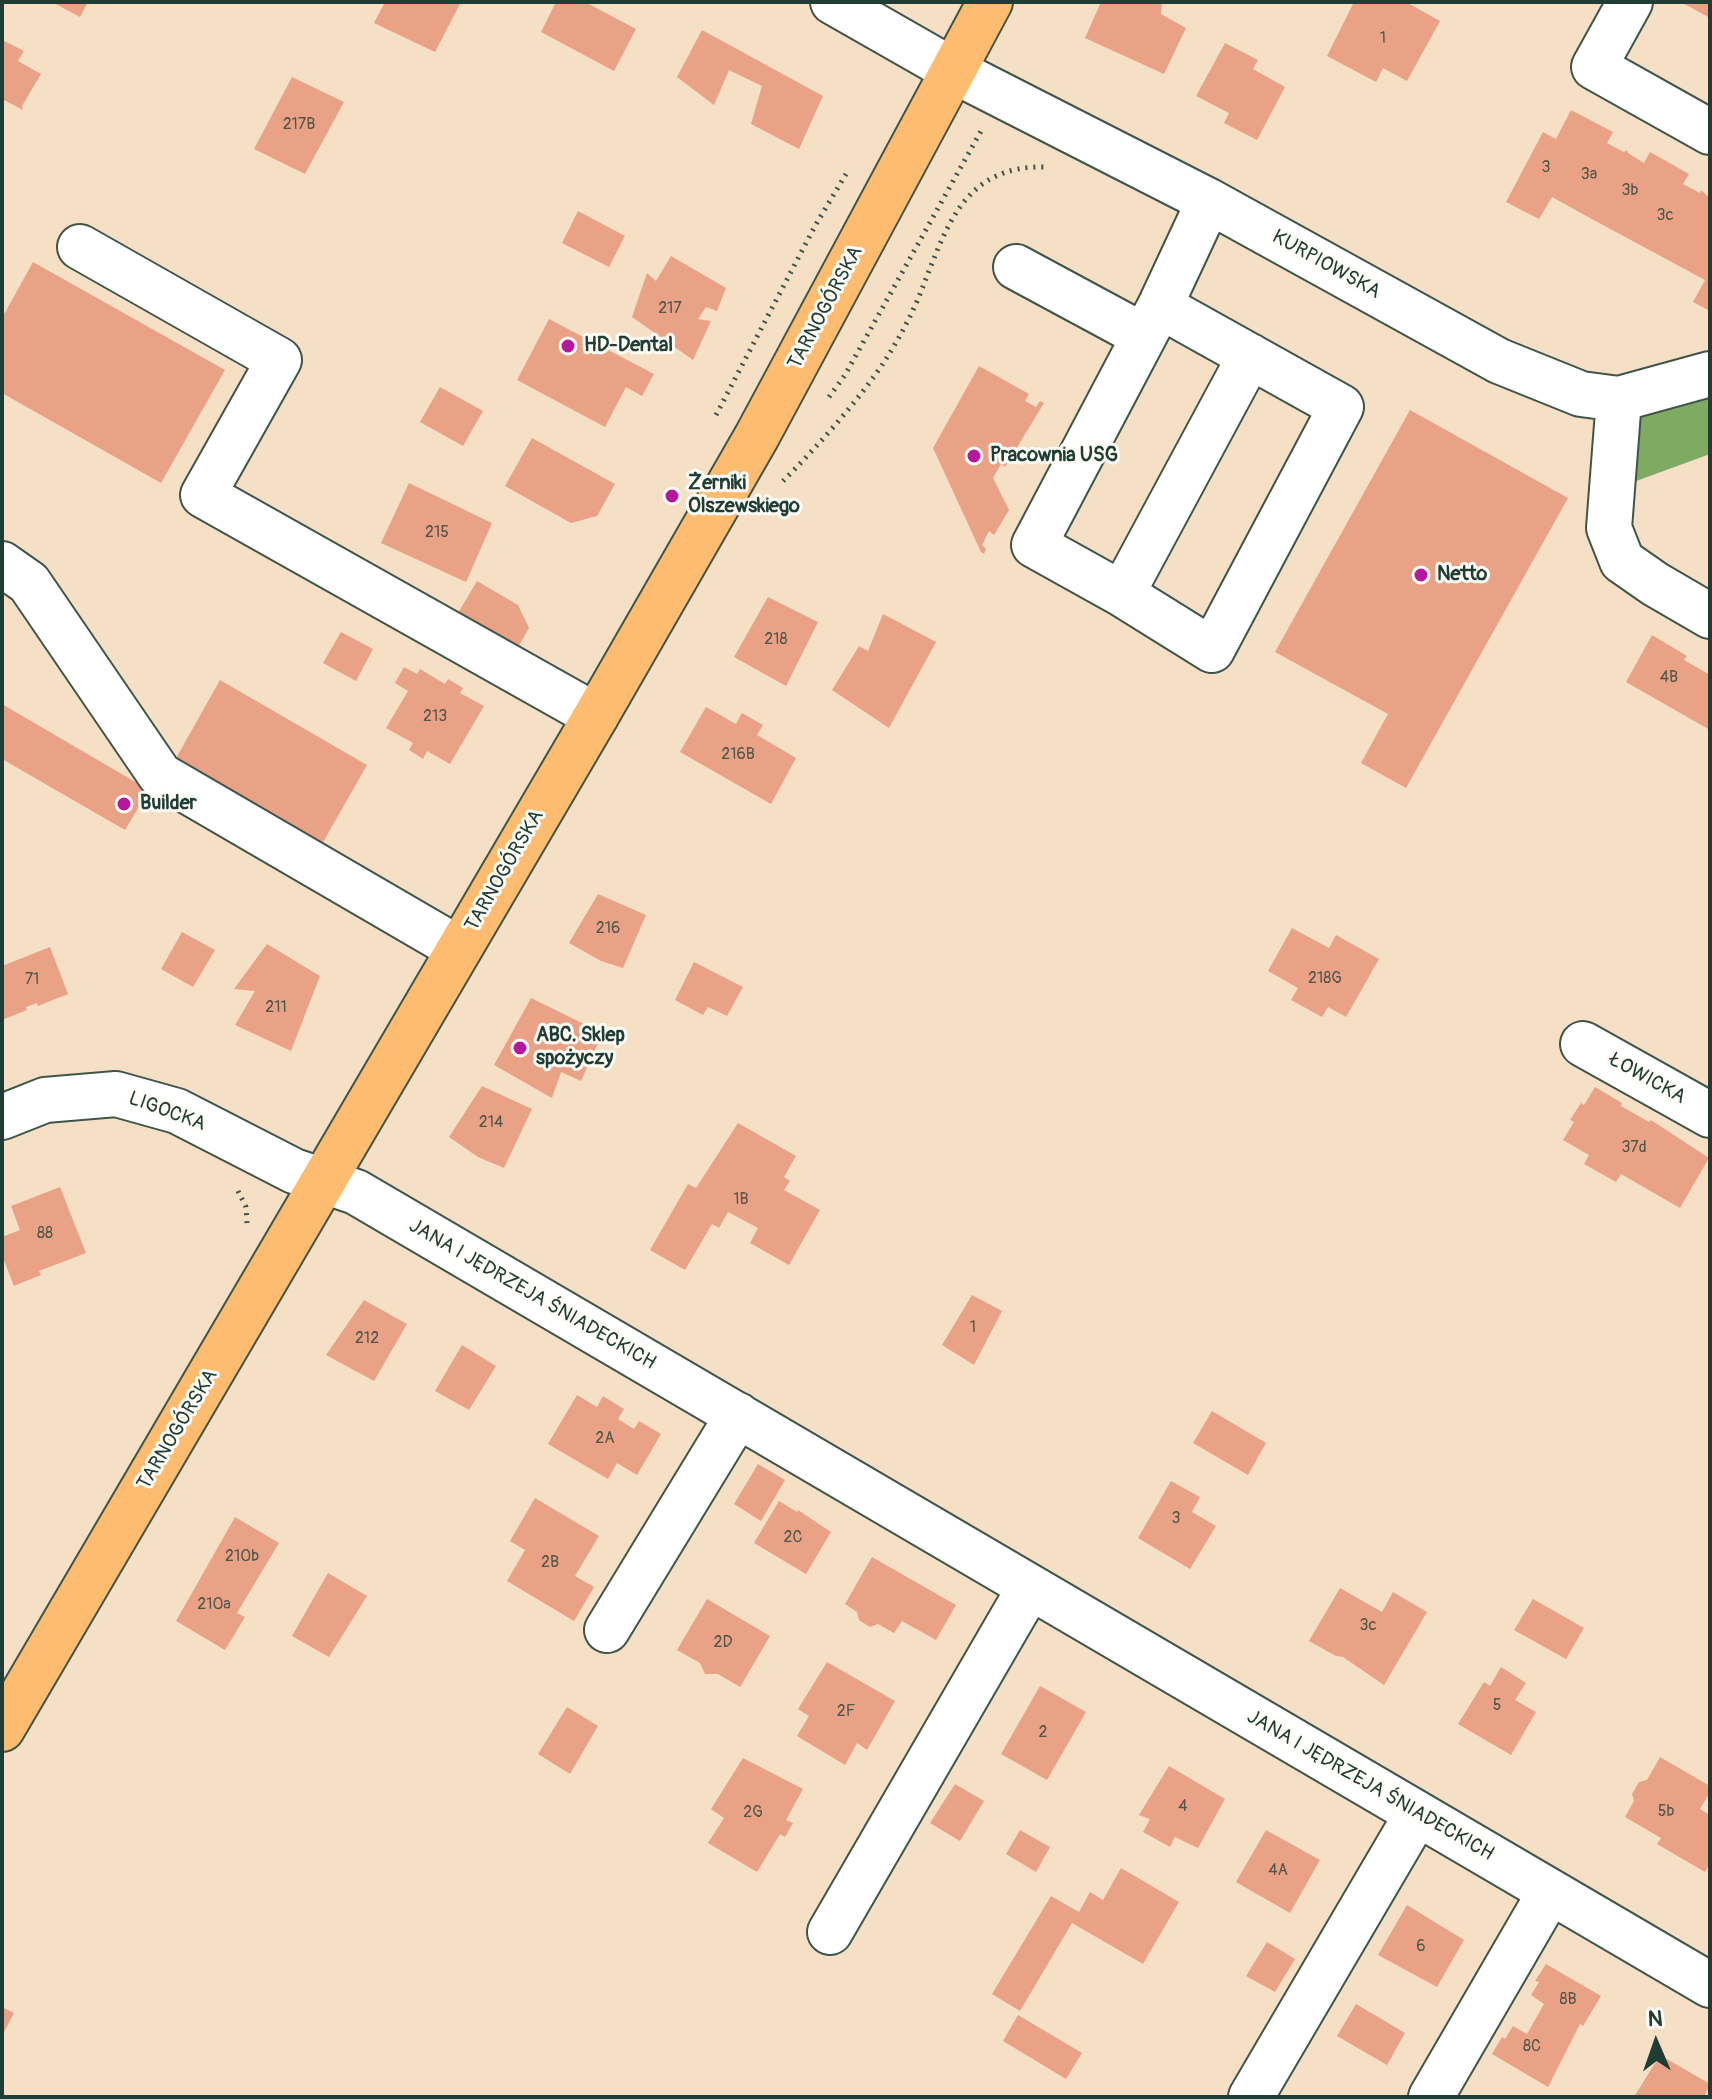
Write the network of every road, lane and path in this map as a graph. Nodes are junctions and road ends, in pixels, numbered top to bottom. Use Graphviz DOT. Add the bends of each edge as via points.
graph roads {
  1 [pos="833,2"];
  2 [pos="990,2"];
  3 [pos="1630,2"];
  4 [pos="954,71"];
  5 [pos="988,119"];
  6 [pos="1710,132"];
  7 [pos="853,161"];
  8 [pos="1057,169"];
  9 [pos="953,181"];
  10 [pos="1209,201"];
  11 [pos="80,247"];
  12 [pos="1016,267"];
  13 [pos="1152,321"];
  14 [pos="749,351"];
  15 [pos="1250,356"];
  16 [pos="1710,374"];
  17 [pos="1619,399"];
  18 [pos="776,488"];
  19 [pos="2,564"];
  20 [pos="1122,594"];
  21 [pos="1710,616"];
  22 [pos="596,716"];
  23 [pos="459,949"];
  24 [pos="1583,1044"];
  25 [pos="1710,1115"];
  26 [pos="2,1117"];
  27 [pos="325,1181"];
  28 [pos="738,1415"];
  29 [pos="1030,1587"];
  30 [pos="607,1630"];
  31 [pos="2,1729"];
  32 [pos="1417,1814"];
  33 [pos="1550,1892"];
  34 [pos="830,1932"];
  35 [pos="1710,1985"];
  36 [pos="1251,2097"];
  37 [pos="1431,2097"];
  1 -- 4 [label="street, KURPIOWSKA"];
  2 -- 4 [label="main road, TARNOGÓRSKA"];
  3 -- 6 [label="street" via="1594,67"];
  4 -- 10 [label="street, KURPIOWSKA"];
  4 -- 22 [label="main road, TARNOGÓRSKA" via="757,436"];
  5 -- 9 [label="path"];
  7 -- 14 [label="path"];
  8 -- 18 [label="path" via="1011,169 977,187 962,202 885,360"];
  10 -- 13 [label="street"];
  10 -- 17 [label="street, KURPIOWSKA" via="1499,361 1581,394"];
  11 -- 22 [label="street" via="279,360 203,495"];
  12 -- 13 [label="street"];
  13 -- 15 [label="street"];
  13 -- 20 [label="street" via="1034,545"];
  15 -- 20 [label="street"];
  15 -- 20 [label="street" via="1341,407 1212,650"];
  16 -- 17 [label="street, KURPIOWSKA"];
  17 -- 21 [label="street" via="1609,528 1622,561"];
  19 -- 23 [label="street" via="29,583 160,775"];
  22 -- 23 [label="main road, TARNOGÓRSKA"];
  23 -- 27 [label="main road, TARNOGÓRSKA"];
  24 -- 25 [label="street, ŁOWICKA"];
  26 -- 27 [label="street, LIGOCKA" via="45,1100 116,1094 177,1111 294,1171"];
  27 -- 28 [label="street, JANA I JĘDRZEJA ŚNIADECKICH" via="356,1192"];
  27 -- 31 [label="main road, TARNOGÓRSKA"];
  28 -- 29 [label="street, JANA I JĘDRZEJA ŚNIADECKICH"];
  28 -- 30 [label="street"];
  29 -- 32 [label="street, JANA I JĘDRZEJA ŚNIADECKICH"];
  29 -- 34 [label="street"];
  32 -- 33 [label="street, JANA I JĘDRZEJA ŚNIADECKICH"];
  32 -- 36 [label="street"];
  33 -- 35 [label="street, JANA I JĘDRZEJA ŚNIADECKICH"];
  33 -- 37 [label="street"];
}
